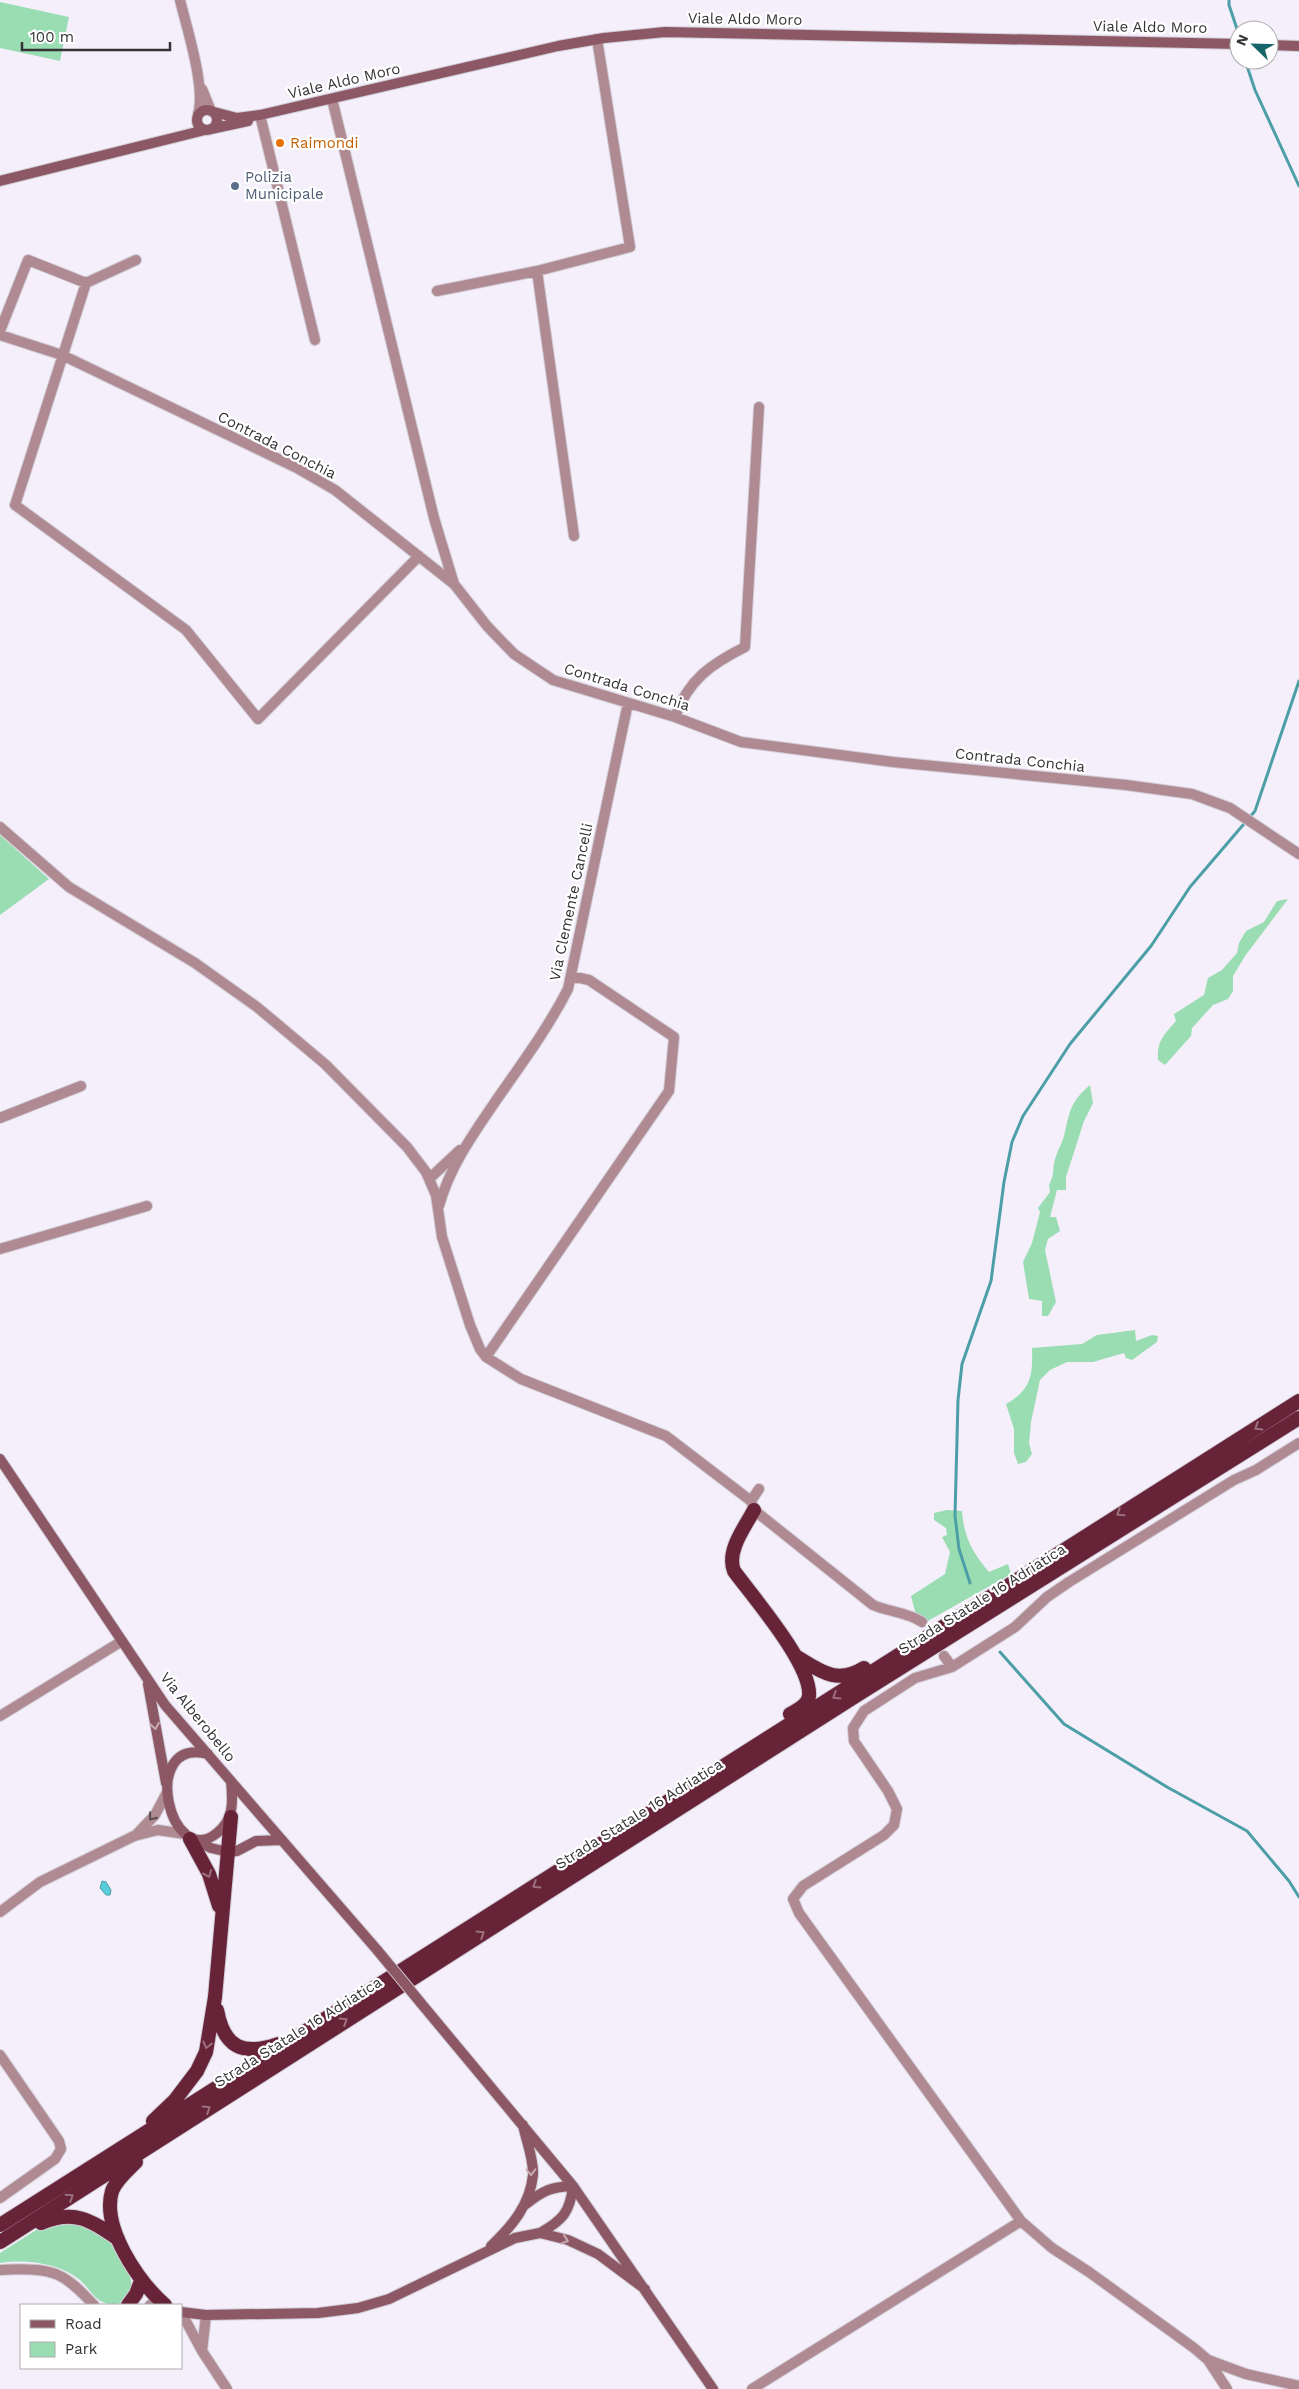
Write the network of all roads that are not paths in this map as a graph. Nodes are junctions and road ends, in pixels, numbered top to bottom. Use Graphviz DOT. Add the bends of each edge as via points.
graph roads {
  1 [pos="180,0"];
  2 [pos="597,39"];
  3 [pos="1229,44"];
  4 [pos="1279,46"];
  5 [pos="1299,46"];
  6 [pos="197,76"];
  7 [pos="332,99"];
  8 [pos="213,111"];
  9 [pos="260,115"];
  10 [pos="197,116"];
  11 [pos="208,130"];
  12 [pos="161,141"];
  13 [pos="0,180"];
  14 [pos="136,260"];
  15 [pos="537,271"];
  16 [pos="86,283"];
  17 [pos="437,291"];
  18 [pos="0,331"];
  19 [pos="0,335"];
  20 [pos="315,340"];
  21 [pos="62,355"];
  22 [pos="759,407"];
  23 [pos="574,536"];
  24 [pos="419,556"];
  25 [pos="454,584"];
  26 [pos="628,703"];
  27 [pos="675,717"];
  28 [pos="0,827"];
  29 [pos="1299,854"];
  30 [pos="571,976"];
  31 [pos="81,1086"];
  32 [pos="0,1118"];
  33 [pos="469,1140"];
  34 [pos="448,1161"];
  35 [pos="421,1166"];
  36 [pos="450,1174"];
  37 [pos="430,1182"];
  38 [pos="147,1206"];
  39 [pos="438,1210"];
  40 [pos="0,1250"];
  41 [pos="486,1358"];
  42 [pos="1299,1401"];
  43 [pos="1299,1418"];
  44 [pos="1299,1443"];
  45 [pos="0,1459"];
  46 [pos="760,1489"];
  47 [pos="752,1505"];
  48 [pos="922,1622"];
  49 [pos="926,1639"];
  50 [pos="122,1640"];
  51 [pos="944,1656"];
  52 [pos="797,1657"];
  53 [pos="952,1667"];
  54 [pos="146,1678"];
  55 [pos="0,1716"];
  56 [pos="208,1754"];
  57 [pos="707,1777"];
  58 [pos="231,1781"];
  59 [pos="166,1789"];
  60 [pos="231,1817"];
  61 [pos="134,1836"];
  62 [pos="191,1838"];
  63 [pos="282,1840"];
  64 [pos="228,1852"];
  65 [pos="0,1912"];
  66 [pos="221,1912"];
  67 [pos="215,1997"];
  68 [pos="290,2041"];
  69 [pos="0,2055"];
  70 [pos="523,2124"];
  71 [pos="169,2133"];
  72 [pos="131,2143"];
  73 [pos="573,2186"];
  74 [pos="0,2198"];
  75 [pos="526,2204"];
  76 [pos="1021,2221"];
  77 [pos="0,2225"];
  78 [pos="540,2232"];
  79 [pos="118,2239"];
  80 [pos="3,2240"];
  81 [pos="486,2250"];
  82 [pos="0,2270"];
  83 [pos="142,2281"];
  84 [pos="645,2289"];
  85 [pos="93,2304"];
  86 [pos="129,2304"];
  87 [pos="165,2304"];
  88 [pos="182,2312"];
  89 [pos="182,2314"];
  90 [pos="206,2315"];
  91 [pos="202,2351"];
  92 [pos="1208,2360"];
  93 [pos="1299,2386"];
  94 [pos="227,2389"];
  95 [pos="713,2389"];
  96 [pos="752,2389"];
  97 [pos="1227,2389"];
  1 -- 6 [label="street"];
  2 -- 3 [label="main road, Viale Aldo Moro" via="665,32"];
  2 -- 7 [label="main road, Viale Aldo Moro"];
  2 -- 15 [label="street" via="630,247"];
  4 -- 5 [label="main road"];
  6 -- 8 [label="street"];
  6 -- 10 [label="street" via="200,99"];
  7 -- 9 [label="main road, Viale Aldo Moro"];
  7 -- 25 [label="street" via="434,518"];
  8 -- 9 [label="main road, Viale Aldo Moro" via="237,118"];
  8 -- 10 [label="main road" via="202,110"];
  8 -- 11 [label="main road" via="217,121"];
  9 -- 11 [label="main road, Viale Aldo Moro" via="249,121"];
  9 -- 20 [label="street"];
  10 -- 11 [label="main road" via="199,127"];
  10 -- 12 [label="main road, Viale Aldo Moro" via="180,132"];
  11 -- 12 [label="main road, Viale Aldo Moro"];
  12 -- 13 [label="main road, Viale Aldo Moro"];
  14 -- 16 [label="street"];
  15 -- 17 [label="street"];
  15 -- 23 [label="street"];
  16 -- 18 [label="street" via="28,260"];
  16 -- 21 [label="street"];
  19 -- 21 [label="street, Contrada Conchia"];
  21 -- 24 [label="street, Contrada Conchia" via="297,468 335,490"];
  21 -- 24 [label="street" via="15,504 186,630 258,719"];
  22 -- 27 [label="street" via="745,648 721,659 700,676 682,697"];
  24 -- 25 [label="street, Contrada Conchia"];
  25 -- 26 [label="street, Contrada Conchia" via="514,654 553,680"];
  26 -- 27 [label="street, Contrada Conchia"];
  26 -- 30 [label="street, Via Clemente Cancelli"];
  27 -- 29 [label="street, Contrada Conchia" via="741,742 1192,794 1230,808"];
  28 -- 35 [label="street" via="69,887 180,954 257,1007 325,1064 407,1147"];
  30 -- 33 [label="street, Via Clemente Cancelli" via="555,1014"];
  30 -- 41 [label="street" via="589,980 674,1037 668,1091"];
  31 -- 32 [label="street"];
  33 -- 34 [label="street"];
  33 -- 36 [label="street"];
  34 -- 35 [label="street"];
  34 -- 37 [label="street"];
  35 -- 37 [label="street"];
  36 -- 37 [label="street" via="437,1184"];
  36 -- 39 [label="street"];
  37 -- 39 [label="street"];
  38 -- 40 [label="street"];
  39 -- 41 [label="street" via="442,1237 470,1325"];
  41 -- 47 [label="street" via="521,1379 666,1436"];
  42 -- 49 [label="highway, Strada Statale 16 Adriatica, one-way"];
  71 -- 43 [label="highway, Strada Statale 16 Adriatica, one-way"];
  44 -- 53 [label="street" via="1069,1582 1047,1597 1015,1627"];
  45 -- 50 [label="main road, Via Alberobello"];
  46 -- 47 [label="street"];
  47 -- 48 [label="street" via="873,1605 913,1616"];
  47 -- 52 [label="highway" via="732,1552 731,1562 734,1571"];
  49 -- 52 [label="highway" via="896,1647 851,1676 839,1677 820,1671"];
  49 -- 57 [label="highway, Strada Statale 16 Adriatica, one-way"];
  50 -- 54 [label="main road, Via Alberobello"];
  50 -- 55 [label="street"];
  51 -- 53 [label="street"];
  52 -- 57 [label="highway" via="809,1696 803,1706 727,1755"];
  53 -- 76 [label="street" via="915,1678 864,1711 853,1728 854,1742 897,1809 894,1825 884,1835 803,1886 793,1899 798,1913"];
  54 -- 56 [label="main road, Via Alberobello"];
  54 -- 59 [label="main road, one-way"];
  56 -- 58 [label="main road, Via Alberobello"];
  56 -- 59 [label="main road" via="196,1751 181,1756 174,1765"];
  57 -- 68 [label="highway, Strada Statale 16 Adriatica, one-way"];
  58 -- 60 [label="main road"];
  58 -- 63 [label="main road, Via Alberobello"];
  59 -- 61 [label="street, one-way" via="155,1815"];
  59 -- 62 [label="main road" via="173,1815"];
  60 -- 62 [label="main road" via="206,1841"];
  60 -- 64 [label="highway"];
  61 -- 62 [label="street" via="158,1830"];
  61 -- 65 [label="street" via="40,1882"];
  62 -- 64 [label="main road"];
  62 -- 66 [label="highway, one-way" via="209,1874"];
  63 -- 64 [label="main road" via="256,1841"];
  63 -- 70 [label="main road, Via Alberobello, bridge"];
  64 -- 66 [label="highway"];
  66 -- 67 [label="highway"];
  67 -- 68 [label="highway" via="220,2026 230,2043 253,2050"];
  67 -- 72 [label="highway, one-way" via="206,2052 197,2071 175,2100"];
  68 -- 72 [label="highway, Strada Statale 16 Adriatica"];
  69 -- 74 [label="street" via="59,2141 61,2149 55,2159"];
  70 -- 73 [label="main road, Via Alberobello"];
  70 -- 75 [label="main road, one-way" via="533,2174"];
  71 -- 79 [label="highway" via="124,2173 112,2191 110,2211"];
  80 -- 71 [label="highway, Strada Statale 16 Adriatica, one-way"];
  72 -- 77 [label="highway, Strada Statale 16 Adriatica"];
  73 -- 75 [label="main road" via="544,2190"];
  73 -- 78 [label="main road" via="566,2214 556,2224"];
  73 -- 84 [label="main road, Via Alberobello"];
  75 -- 81 [label="main road" via="510,2227"];
  76 -- 92 [label="street" via="1052,2248"];
  76 -- 96 [label="street"];
  78 -- 81 [label="main road"];
  78 -- 84 [label="main road, one-way" via="598,2254"];
  79 -- 80 [label="highway" via="98,2224 76,2216 55,2217"];
  79 -- 83 [label="highway"];
  81 -- 90 [label="main road" via="389,2299 358,2308 318,2313"];
  82 -- 85 [label="street" via="21,2269 58,2275"];
  83 -- 86 [label="highway"];
  83 -- 87 [label="highway"];
  84 -- 95 [label="main road, Via Alberobello"];
  88 -- 90 [label="main road"];
  89 -- 91 [label="street"];
  90 -- 91 [label="street"];
  91 -- 94 [label="street"];
  92 -- 93 [label="street" via="1246,2374"];
  92 -- 97 [label="street"];
}
